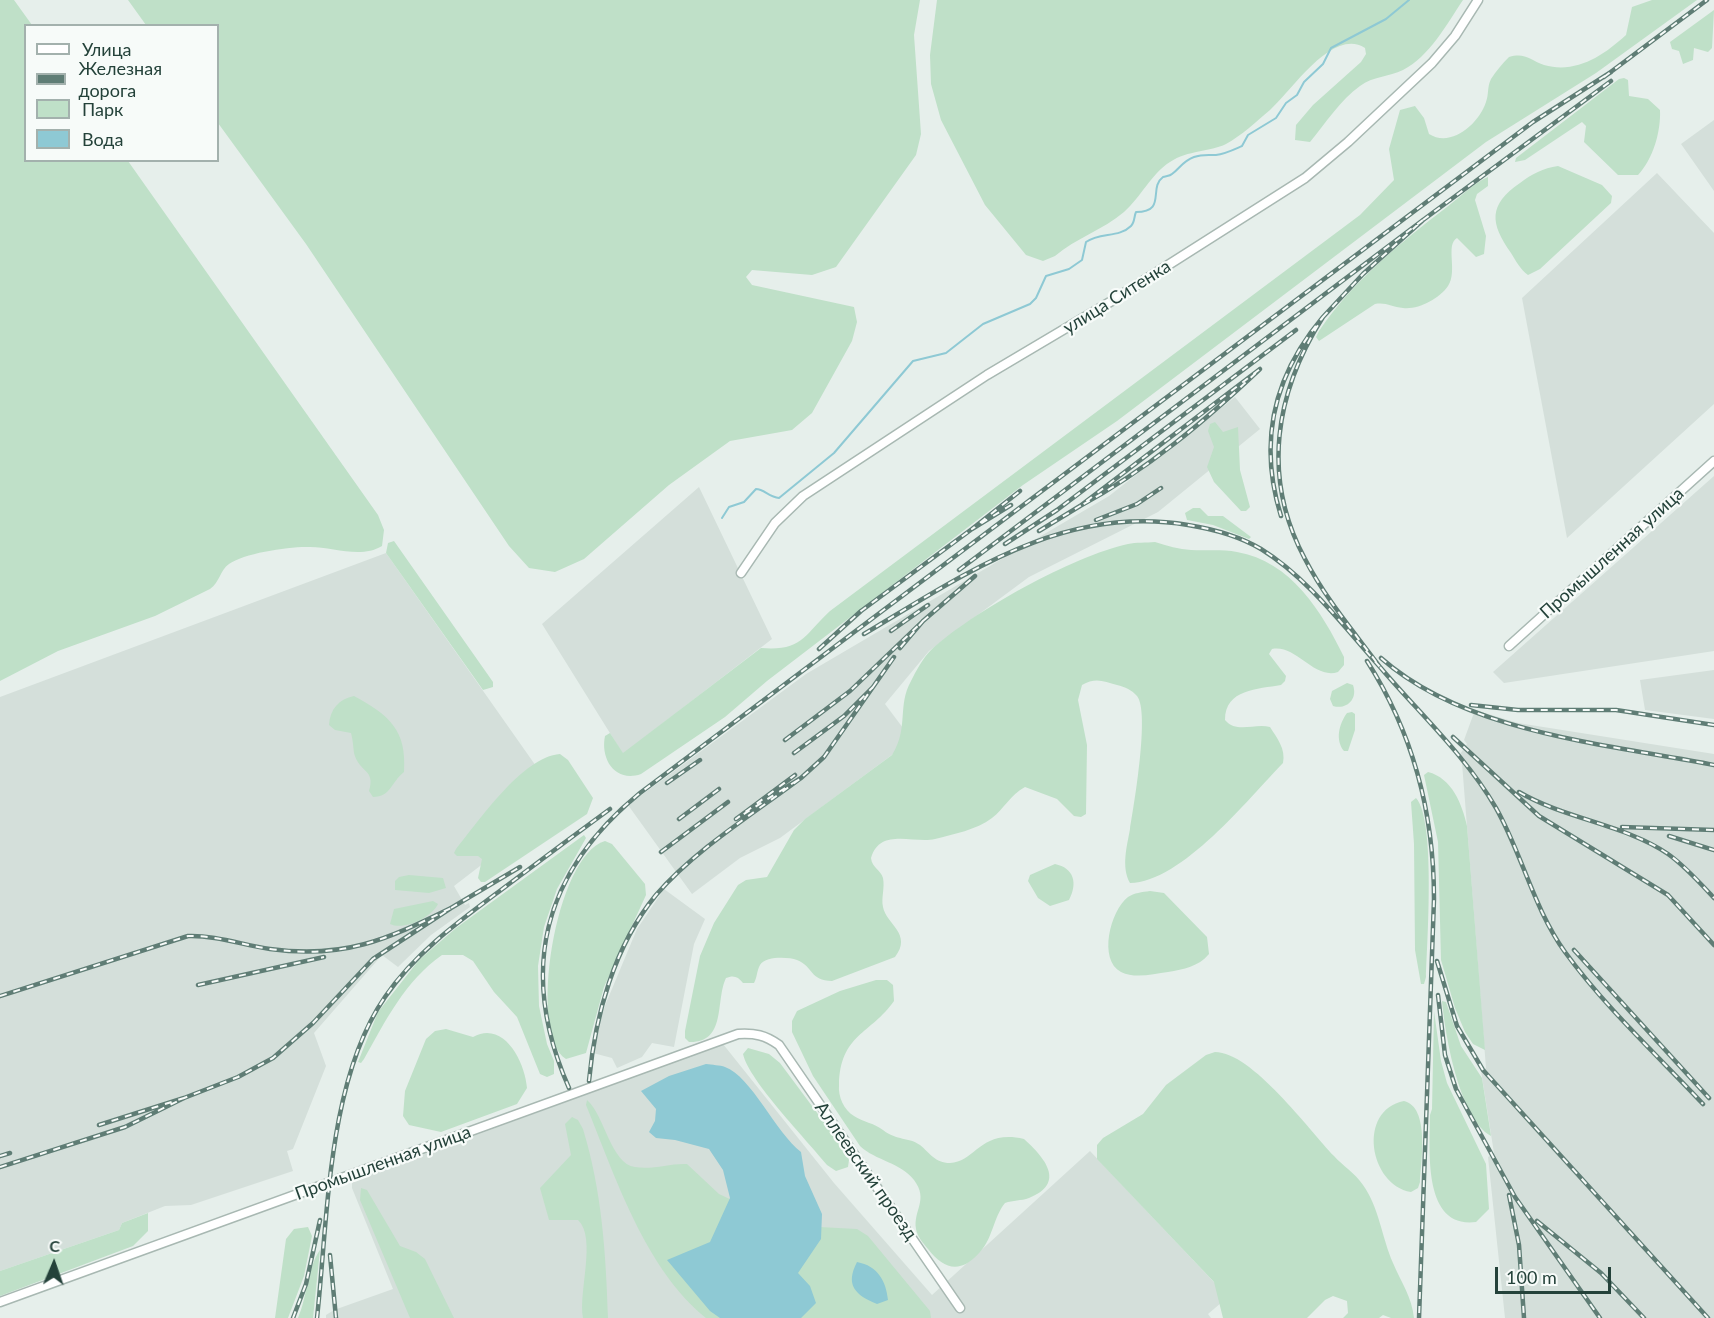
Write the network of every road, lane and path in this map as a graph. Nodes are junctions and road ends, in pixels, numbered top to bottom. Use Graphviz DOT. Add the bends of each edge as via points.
graph roads {
  1 [pos="1478,0"];
  2 [pos="1714,461"];
  3 [pos="741,573"];
  4 [pos="1509,646"];
  5 [pos="768,1037"];
  6 [pos="0,1302"];
  7 [pos="960,1308"];
  1 -- 3 [label="street, улица Ситенка" via="1432,63 1305,178 987,375 803,496 775,523"];
  2 -- 4 [label="street, Промышленная улица"];
  5 -- 6 [label="street, Промышленная улица" via="738,1034"];
  5 -- 7 [label="street, Аллеевский проезд" via="779,1045"];
}
